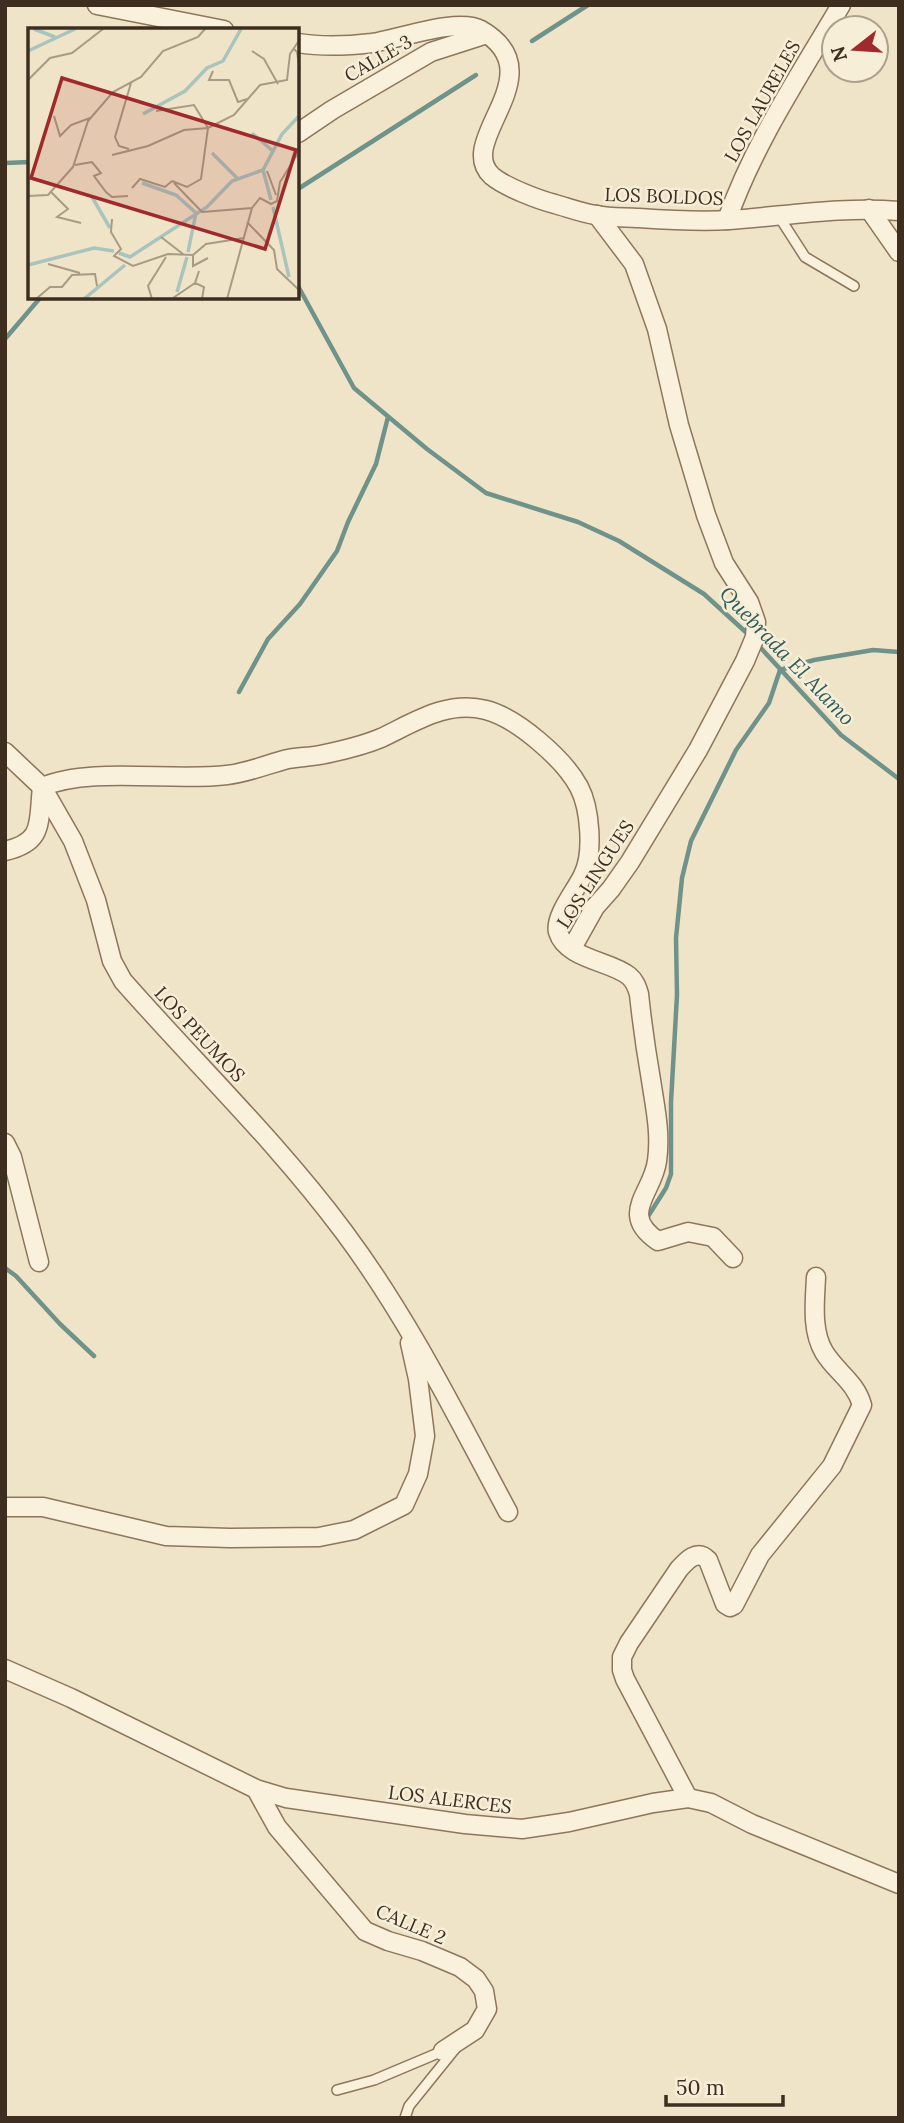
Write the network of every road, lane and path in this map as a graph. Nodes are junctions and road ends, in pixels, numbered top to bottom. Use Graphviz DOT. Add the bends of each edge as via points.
graph roads {
  1 [pos="97,5"];
  2 [pos="841,5"];
  3 [pos="214,28"];
  4 [pos="487,34"];
  5 [pos="299,43"];
  6 [pos="299,132"];
  7 [pos="869,209"];
  8 [pos="899,211"];
  9 [pos="597,215"];
  10 [pos="778,215"];
  11 [pos="727,220"];
  12 [pos="899,252"];
  13 [pos="854,286"];
  14 [pos="5,752"];
  15 [pos="42,787"];
  16 [pos="5,851"];
  17 [pos="572,948"];
  18 [pos="5,1143"];
  19 [pos="733,1258"];
  20 [pos="39,1262"];
  21 [pos="816,1277"];
  22 [pos="405,1322"];
  23 [pos="5,1507"];
  24 [pos="508,1512"];
  25 [pos="5,1670"];
  26 [pos="256,1789"];
  27 [pos="688,1798"];
  28 [pos="899,1884"];
  29 [pos="450,2046"];
  30 [pos="337,2090"];
  31 [pos="405,2118"];
  1 -- 3 [label="street"];
  2 -- 11 [label="street, LOS LAURELES" via="768,128"];
  4 -- 5 [label="street" via="473,26 454,26 373,43"];
  4 -- 6 [label="street, CALLE 3" via="430,52"];
  4 -- 9 [label="street, LOS BOLDOS" via="510,68 509,83 486,139 484,163 488,170 534,198"];
  7 -- 8 [label="street, LOS BOLDOS"];
  7 -- 10 [label="street, LOS BOLDOS"];
  7 -- 12 [label="street"];
  9 -- 11 [label="street, LOS BOLDOS"];
  9 -- 17 [label="street, LOS LINGUES" via="634,264 657,329 706,515 724,563 750,602 756,622 745,661 698,750"];
  10 -- 11 [label="street, LOS BOLDOS"];
  10 -- 13 [label="lane" via="805,257"];
  14 -- 15 [label="street, LOS PEUMOS"];
  15 -- 16 [label="street" via="33,838"];
  15 -- 17 [label="street, LOS LINGUES" via="72,779 228,775 355,747 438,712 487,710 538,740 563,764 587,808 590,841 585,872 558,925 558,933"];
  15 -- 22 [label="street, LOS PEUMOS" via="73,841 123,981 278,1149 345,1233"];
  17 -- 19 [label="street" via="627,974 639,994 659,1131 657,1163 639,1206 639,1220 646,1233 658,1241 688,1232 713,1237"];
  18 -- 20 [label="street"];
  21 -- 27 [label="street" via="818,1336 824,1352 858,1392 862,1405 832,1466 760,1555 734,1605 725,1604 708,1560 698,1555 689,1558 622,1657 625,1679"];
  22 -- 23 [label="street" via="425,1436 418,1474 404,1505 354,1530 319,1537 166,1536 43,1507"];
  22 -- 24 [label="street, LOS PEUMOS"];
  25 -- 26 [label="street, LOS ALERCES"];
  26 -- 27 [label="street, LOS ALERCES" via="286,1798 522,1829"];
  26 -- 29 [label="street, CALLE 2" via="277,1827 365,1931 460,1967 476,1979 487,2009 475,2030"];
  27 -- 28 [label="street, LOS ALERCES" via="711,1803"];
  29 -- 30 [label="lane" via="374,2080"];
  29 -- 31 [label="lane" via="455,2050 408,2106"];
}
